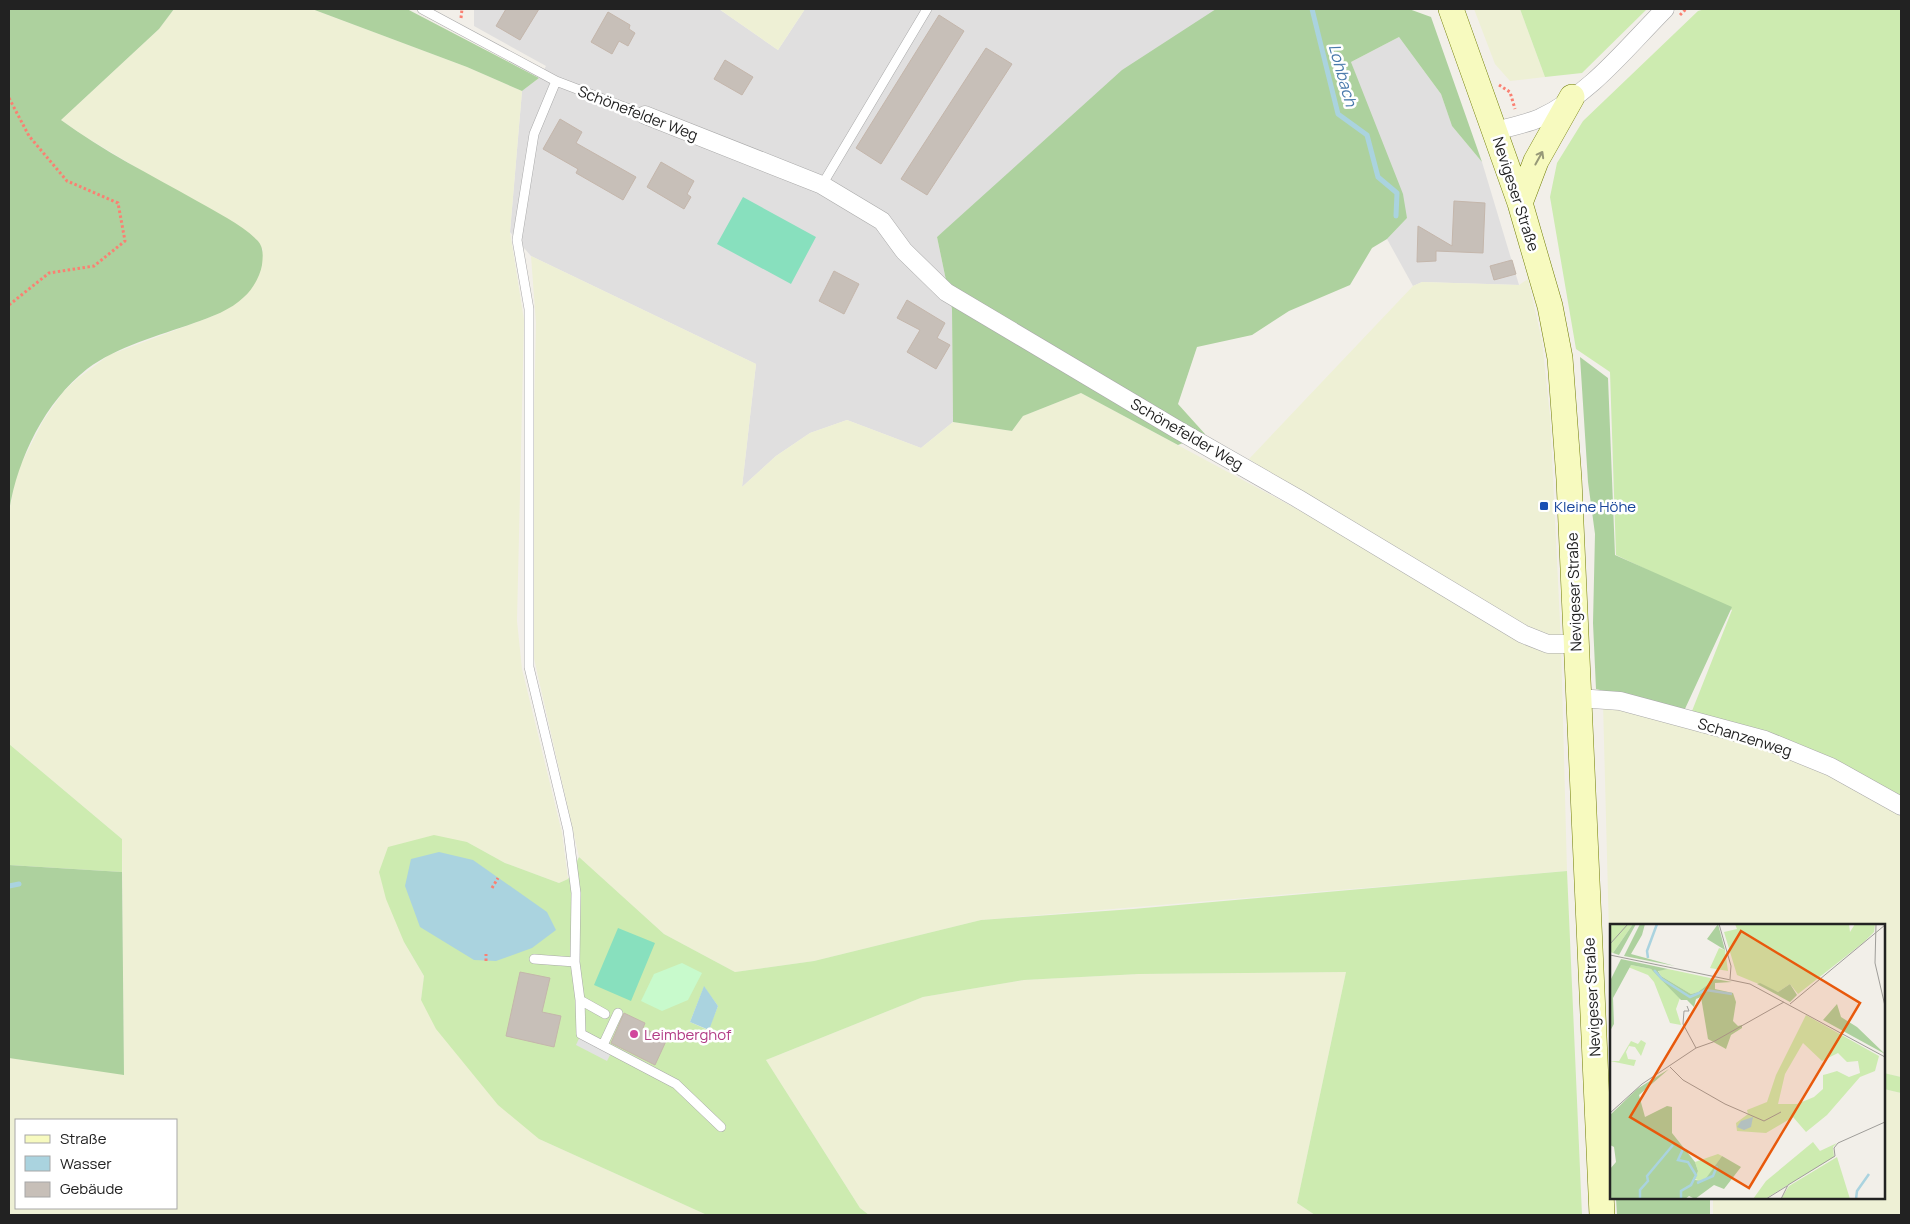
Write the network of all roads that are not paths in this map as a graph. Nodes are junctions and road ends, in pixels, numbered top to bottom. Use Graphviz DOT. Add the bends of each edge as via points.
graph roads {
  1 [pos="422,9"];
  2 [pos="927,9"];
  3 [pos="1451,9"];
  4 [pos="1664,9"];
  5 [pos="556,81"];
  6 [pos="1572,98"];
  7 [pos="645,115"];
  8 [pos="1495,131"];
  9 [pos="822,185"];
  10 [pos="1520,203"];
  11 [pos="1576,644"];
  12 [pos="1578,698"];
  13 [pos="1901,806"];
  14 [pos="534,959"];
  15 [pos="575,962"];
  16 [pos="580,1000"];
  17 [pos="618,1013"];
  18 [pos="605,1014"];
  19 [pos="603,1046"];
  20 [pos="721,1127"];
  21 [pos="1602,1215"];
  1 -- 5 [label="lane, Schönefelder Weg"];
  2 -- 9 [label="lane"];
  3 -- 8 [label="main road"];
  4 -- 6 [label="street, Nevigeser Straße" via="1600,75"];
  5 -- 7 [label="lane, Schönefelder Weg"];
  5 -- 15 [label="lane" via="534,134 517,240 529,309 529,667 568,830 576,893"];
  6 -- 8 [label="street, Nevigeser Straße" via="1540,118"];
  10 -- 6 [label="main road, one-way" via="1536,161"];
  7 -- 9 [label="street, Schönefelder Weg"];
  8 -- 10 [label="main road, Nevigeser Straße"];
  9 -- 11 [label="street, Schönefelder Weg" via="882,221 904,251 946,292 1522,634 1548,644"];
  10 -- 11 [label="main road, Nevigeser Straße" via="1550,306 1560,358 1570,488"];
  11 -- 12 [label="main road, Nevigeser Straße"];
  12 -- 13 [label="street, Schanzenweg" via="1620,701 1765,740 1831,767"];
  12 -- 21 [label="main road, Nevigeser Straße"];
  14 -- 15 [label="lane"];
  15 -- 16 [label="lane"];
  16 -- 18 [label="lane"];
  16 -- 19 [label="lane" via="581,1034"];
  17 -- 19 [label="lane"];
  19 -- 20 [label="lane" via="676,1084"];
}
